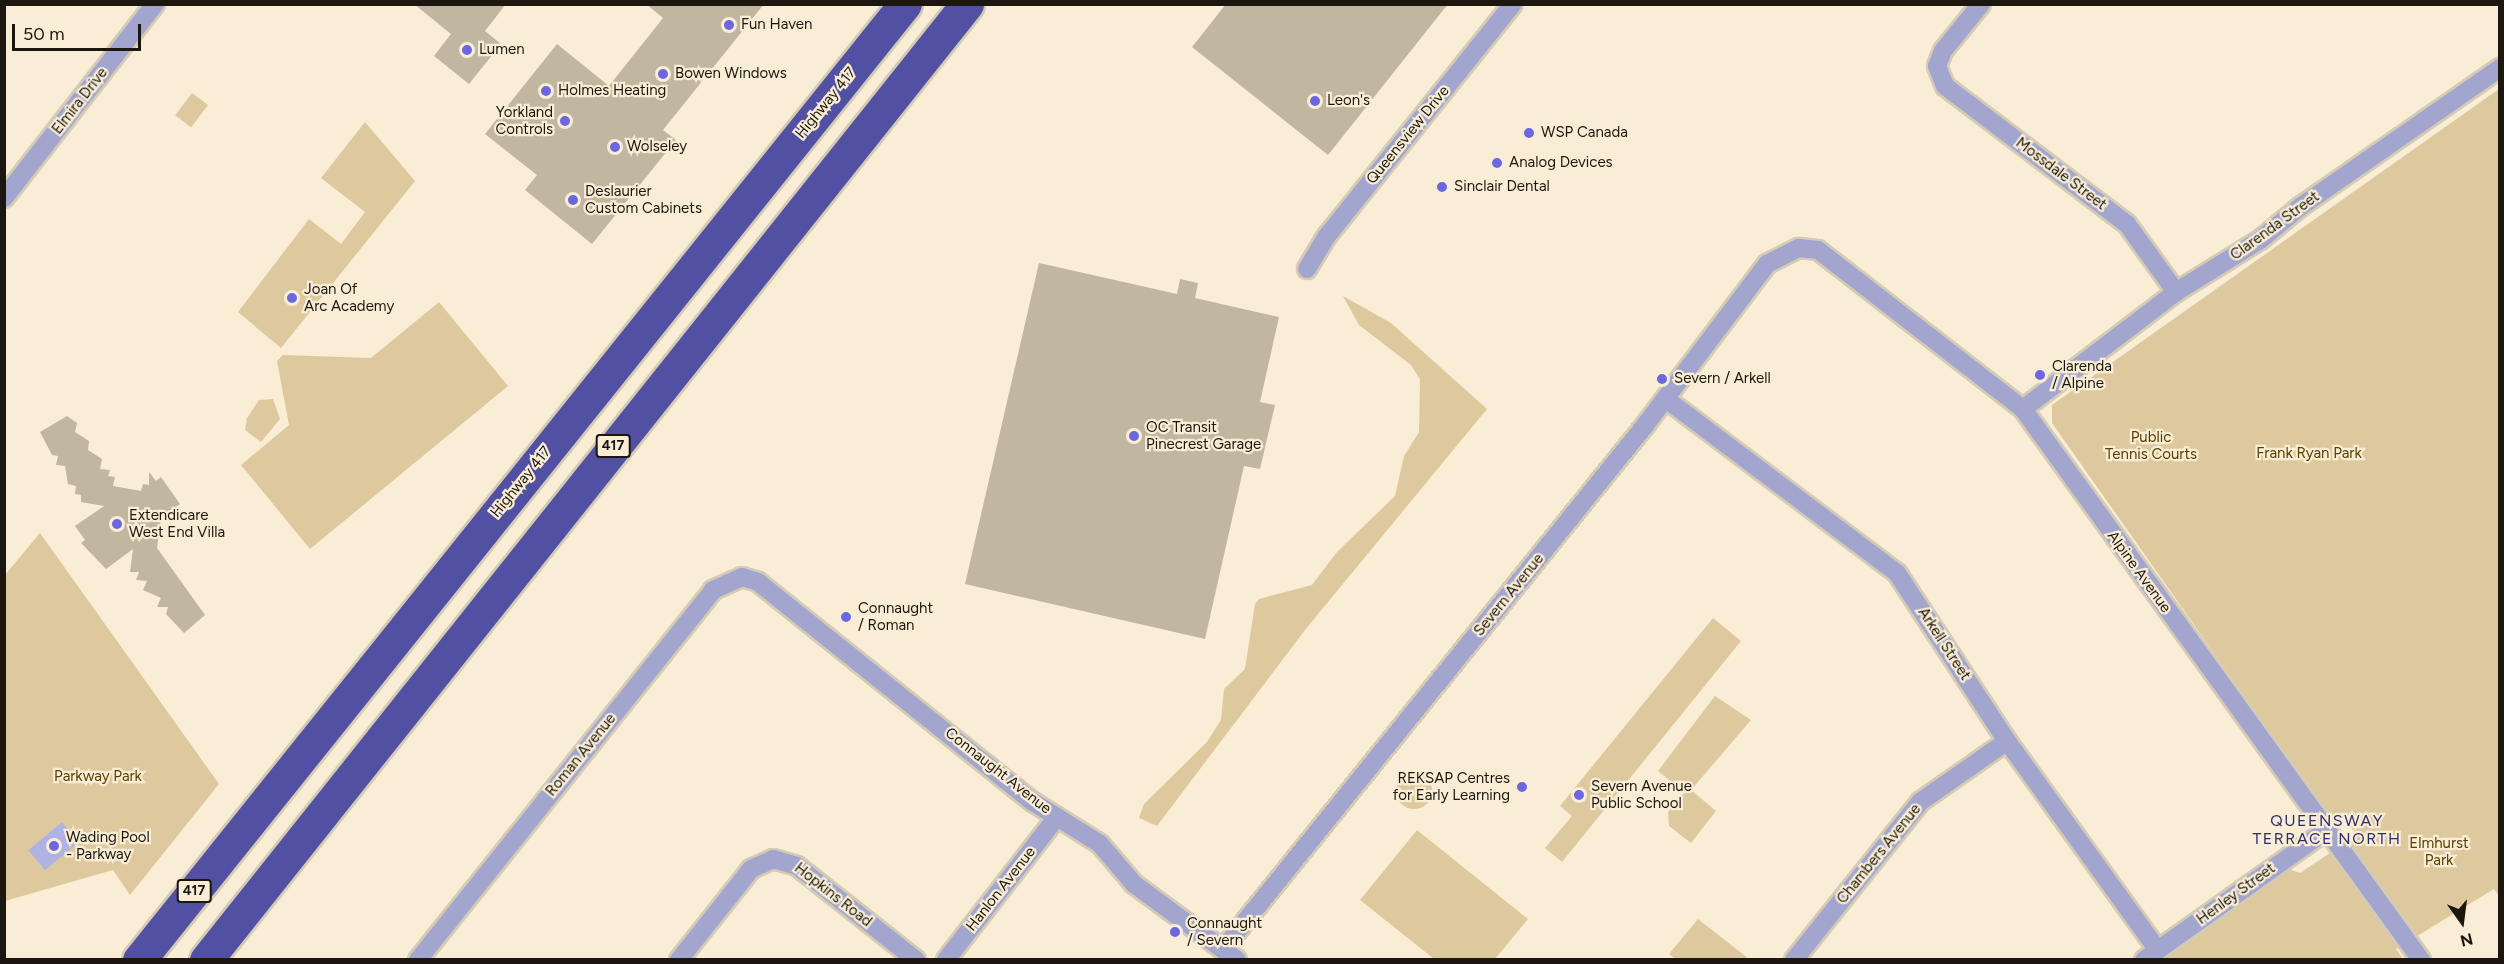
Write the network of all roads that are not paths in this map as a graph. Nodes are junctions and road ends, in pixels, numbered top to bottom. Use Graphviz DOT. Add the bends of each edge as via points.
graph roads {
  1 [pos="155,4"];
  2 [pos="905,4"];
  3 [pos="967,4"];
  4 [pos="1513,4"];
  5 [pos="1981,4"];
  6 [pos="2499,68"];
  7 [pos="4,198"];
  8 [pos="1799,248"];
  9 [pos="1307,269"];
  10 [pos="2176,292"];
  11 [pos="1666,399"];
  12 [pos="2023,409"];
  13 [pos="758,582"];
  14 [pos="2007,741"];
  15 [pos="1057,818"];
  16 [pos="2328,830"];
  17 [pos="1230,954"];
  18 [pos="2151,955"];
  19 [pos="139,960"];
  20 [pos="206,960"];
  21 [pos="418,960"];
  22 [pos="679,960"];
  23 [pos="916,960"];
  24 [pos="945,960"];
  25 [pos="1794,960"];
  26 [pos="2421,960"];
  1 -- 7 [label="street, Elmira Drive"];
  2 -- 19 [label="highway, Highway 417 / 417"];
  3 -- 20 [label="highway, 417"];
  4 -- 9 [label="street, Queensview Drive" via="1327,236"];
  5 -- 10 [label="street, Mossdale Street" via="1943,51 1937,66 1945,86 2127,224"];
  6 -- 10 [label="street, Clarenda Street" via="2300,207 2260,240"];
  8 -- 11 [label="street, Severn Avenue" via="1767,264"];
  8 -- 12 [label="street, Alpine Avenue" via="1818,250"];
  10 -- 12 [label="street, Clarenda Street"];
  11 -- 14 [label="street, Arkell Street" via="1897,573"];
  11 -- 17 [label="street, Severn Avenue"];
  12 -- 16 [label="street, Alpine Avenue"];
  13 -- 15 [label="street, Connaught Avenue"];
  13 -- 21 [label="street, Roman Avenue" via="742,577 713,590"];
  14 -- 18 [label="street, Arkell Street"];
  14 -- 25 [label="street, Chambers Avenue" via="1920,802"];
  15 -- 17 [label="street, Connaught Avenue" via="1100,844 1134,884"];
  15 -- 24 [label="street, Hanlon Avenue"];
  16 -- 18 [label="street, Henley Street"];
  16 -- 26 [label="street, Alpine Avenue"];
  22 -- 23 [label="street, Hopkins Road" via="751,868 773,859 797,866"];
}
